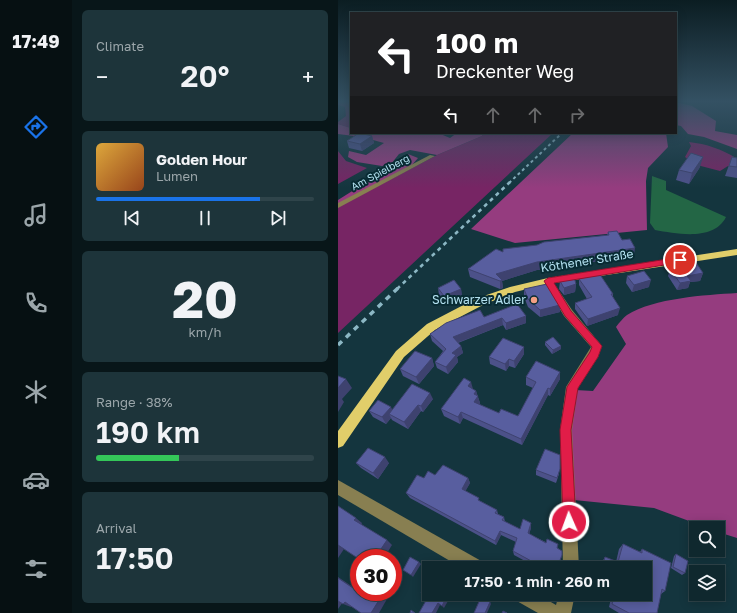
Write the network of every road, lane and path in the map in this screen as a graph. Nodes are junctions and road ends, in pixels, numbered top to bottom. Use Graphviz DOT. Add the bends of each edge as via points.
graph roads {
  1 [pos="432,156"];
  2 [pos="338,206"];
  3 [pos="737,252"];
  4 [pos="548,281"];
  5 [pos="338,442"];
  6 [pos="338,487"];
  7 [pos="465,561"];
  8 [pos="571,561"];
  9 [pos="534,601"];
  10 [pos="566,601"];
  11 [pos="554,613"];
  12 [pos="563,613"];
  1 -- 2 [label="street, Am Spielberg"];
  3 -- 4 [label="main road, Köthener Straße"];
  4 -- 5 [label="main road, Köthener Straße" via="498,295 431,327 400,354"];
  4 -- 8 [label="street" via="568,313 597,346 572,387 566,430"];
  6 -- 7 [label="street"];
  9 -- 11 [label="street"];
  10 -- 12 [label="street"];
}
